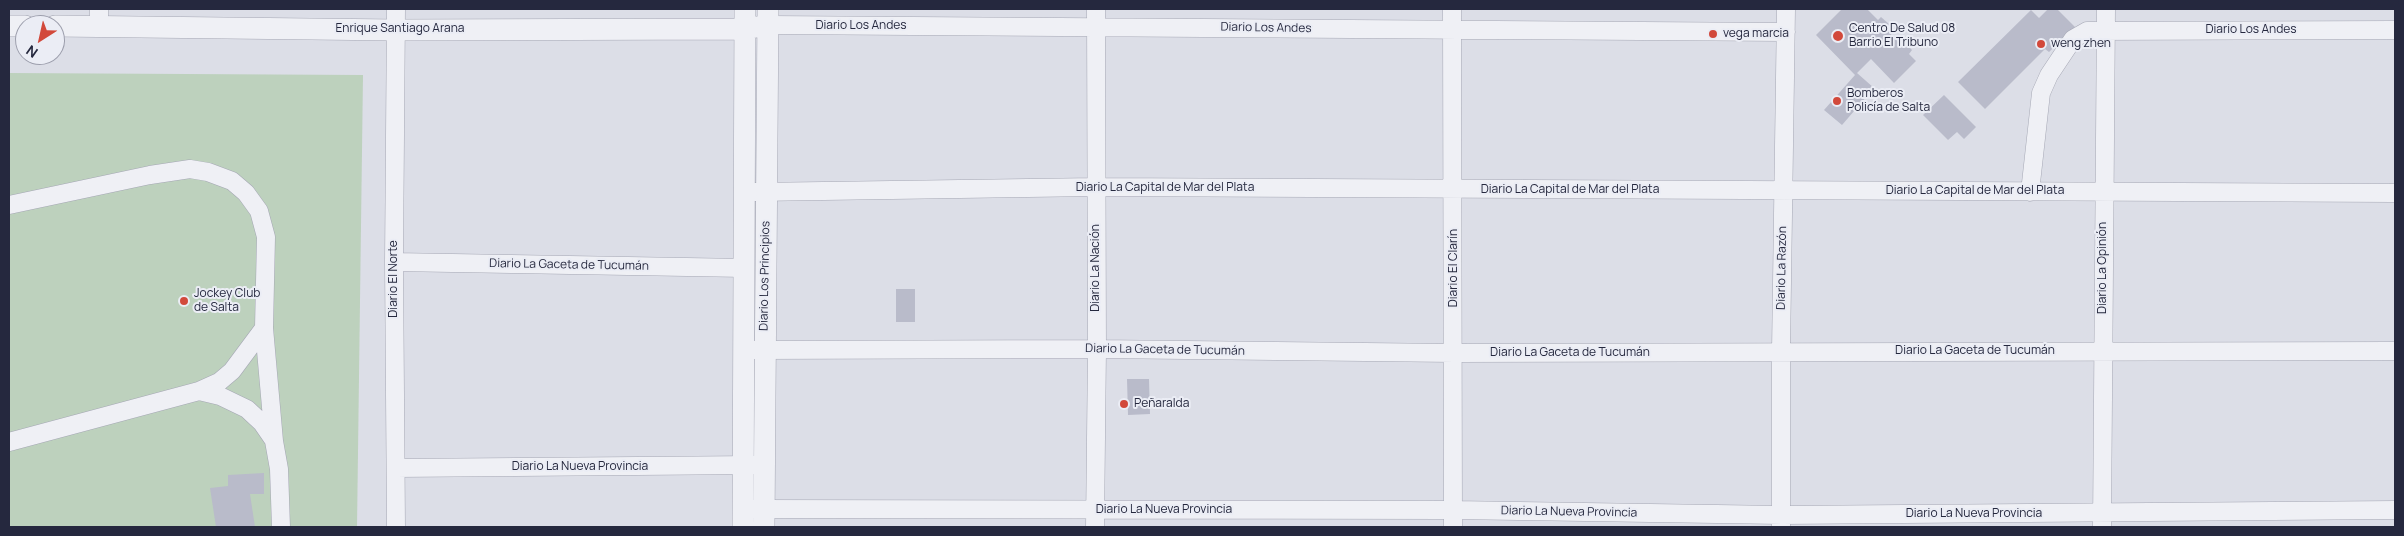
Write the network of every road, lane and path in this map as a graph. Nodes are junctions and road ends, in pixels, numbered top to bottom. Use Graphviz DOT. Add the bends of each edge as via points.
graph roads {
  1 [pos="396,9"];
  2 [pos="1452,9"];
  3 [pos="1786,9"];
  4 [pos="2106,9"];
  5 [pos="99,17"];
  6 [pos="768,17"];
  7 [pos="1096,17"];
  8 [pos="745,19"];
  9 [pos="65,24"];
  10 [pos="1452,29"];
  11 [pos="396,30"];
  12 [pos="2395,30"];
  13 [pos="2106,31"];
  14 [pos="1786,32"];
  15 [pos="1096,187"];
  16 [pos="1454,189"];
  17 [pos="1783,191"];
  18 [pos="744,192"];
  19 [pos="767,192"];
  20 [pos="2030,192"];
  21 [pos="2104,192"];
  22 [pos="2395,193"];
  23 [pos="9,206"];
  24 [pos="394,262"];
  25 [pos="745,268"];
  26 [pos="264,328"];
  27 [pos="1097,349"];
  28 [pos="754,350"];
  29 [pos="1781,351"];
  30 [pos="2103,351"];
  31 [pos="2395,351"];
  32 [pos="1454,353"];
  33 [pos="199,391"];
  34 [pos="274,441"];
  35 [pos="9,442"];
  36 [pos="754,465"];
  37 [pos="396,468"];
  38 [pos="2395,510"];
  39 [pos="743,518"];
  40 [pos="765,518"];
  41 [pos="1095,518"];
  42 [pos="1453,518"];
  43 [pos="2102,520"];
  44 [pos="1782,521"];
  45 [pos="281,527"];
  46 [pos="396,527"];
  1 -- 11 [label="street, Diario El Norte"];
  2 -- 10 [label="street, Diario El Clarín"];
  3 -- 14 [label="street, Diario La Razón"];
  4 -- 13 [label="street, Diario La Opinión"];
  5 -- 9 [label="street, Enrique Santiago Arana"];
  5 -- 11 [label="street, Enrique Santiago Arana"];
  6 -- 7 [label="street, Diario Los Andes"];
  6 -- 8 [label="street, Diario Los Andes"];
  6 -- 19 [label="street, Diario Los Principios"];
  7 -- 10 [label="street, Diario Los Andes"];
  7 -- 15 [label="street, Diario La Nación"];
  8 -- 11 [label="street, Enrique Santiago Arana"];
  8 -- 18 [label="street, Diario Los Principios"];
  10 -- 14 [label="street, Diario Los Andes"];
  10 -- 16 [label="street, Diario El Clarín"];
  11 -- 24 [label="street, Diario El Norte"];
  12 -- 13 [label="street, Diario Los Andes"];
  13 -- 20 [label="street, Diario Los Andes" via="2087,31 2073,39 2049,75 2041,93 2036,121"];
  13 -- 21 [label="street, Diario La Opinión"];
  14 -- 17 [label="street, Diario La Razón"];
  15 -- 16 [label="street, Diario La Capital de Mar del Plata"];
  15 -- 19 [label="street, Diario La Capital de Mar del Plata"];
  15 -- 27 [label="street, Diario La Nación"];
  16 -- 17 [label="street, Diario La Capital de Mar del Plata"];
  16 -- 32 [label="street, Diario El Clarín"];
  17 -- 20 [label="street, Diario La Capital de Mar del Plata"];
  17 -- 29 [label="street, Diario La Razón"];
  18 -- 19 [label="street, Diario La Capital de Mar del Plata"];
  18 -- 25 [label="street, Diario Los Principios"];
  19 -- 28 [label="street, Diario Los Principios"];
  20 -- 21 [label="street, Diario La Capital de Mar del Plata"];
  21 -- 22 [label="street, Diario La Capital de Mar del Plata"];
  21 -- 30 [label="street, Diario La Opinión"];
  23 -- 26 [label="street" via="190,169 232,181 246,192 259,211 266,236"];
  24 -- 25 [label="street, Diario La Gaceta de Tucumán"];
  24 -- 37 [label="street, Diario El Norte"];
  25 -- 28 [label="street, Diario Los Principios"];
  26 -- 33 [label="street" via="232,371 219,382"];
  26 -- 34 [label="street"];
  27 -- 28 [label="street, Diario La Gaceta de Tucumán"];
  27 -- 32 [label="street, Diario La Gaceta de Tucumán"];
  27 -- 41 [label="street, Diario La Nación"];
  28 -- 36 [label="street, Diario Los Principios"];
  29 -- 30 [label="street, Diario La Gaceta de Tucumán"];
  29 -- 32 [label="street, Diario La Gaceta de Tucumán"];
  29 -- 44 [label="street, Diario La Razón"];
  30 -- 31 [label="street, Diario La Gaceta de Tucumán"];
  30 -- 43 [label="street, Diario La Opinión"];
  32 -- 42 [label="street, Diario El Clarín"];
  33 -- 34 [label="street" via="220,396 247,409"];
  33 -- 35 [label="street"];
  34 -- 45 [label="street" via="279,469"];
  36 -- 37 [label="street, Diario La Nueva Provincia"];
  36 -- 39 [label="street, Diario Los Principios"];
  36 -- 40 [label="street, Diario Los Principios"];
  37 -- 46 [label="street, Diario El Norte"];
  38 -- 43 [label="street, Diario La Nueva Provincia"];
  39 -- 40 [label="street, Diario La Nueva Provincia"];
  40 -- 41 [label="street, Diario La Nueva Provincia"];
  41 -- 42 [label="street, Diario La Nueva Provincia"];
  42 -- 44 [label="street, Diario La Nueva Provincia"];
  43 -- 44 [label="street, Diario La Nueva Provincia"];
}
